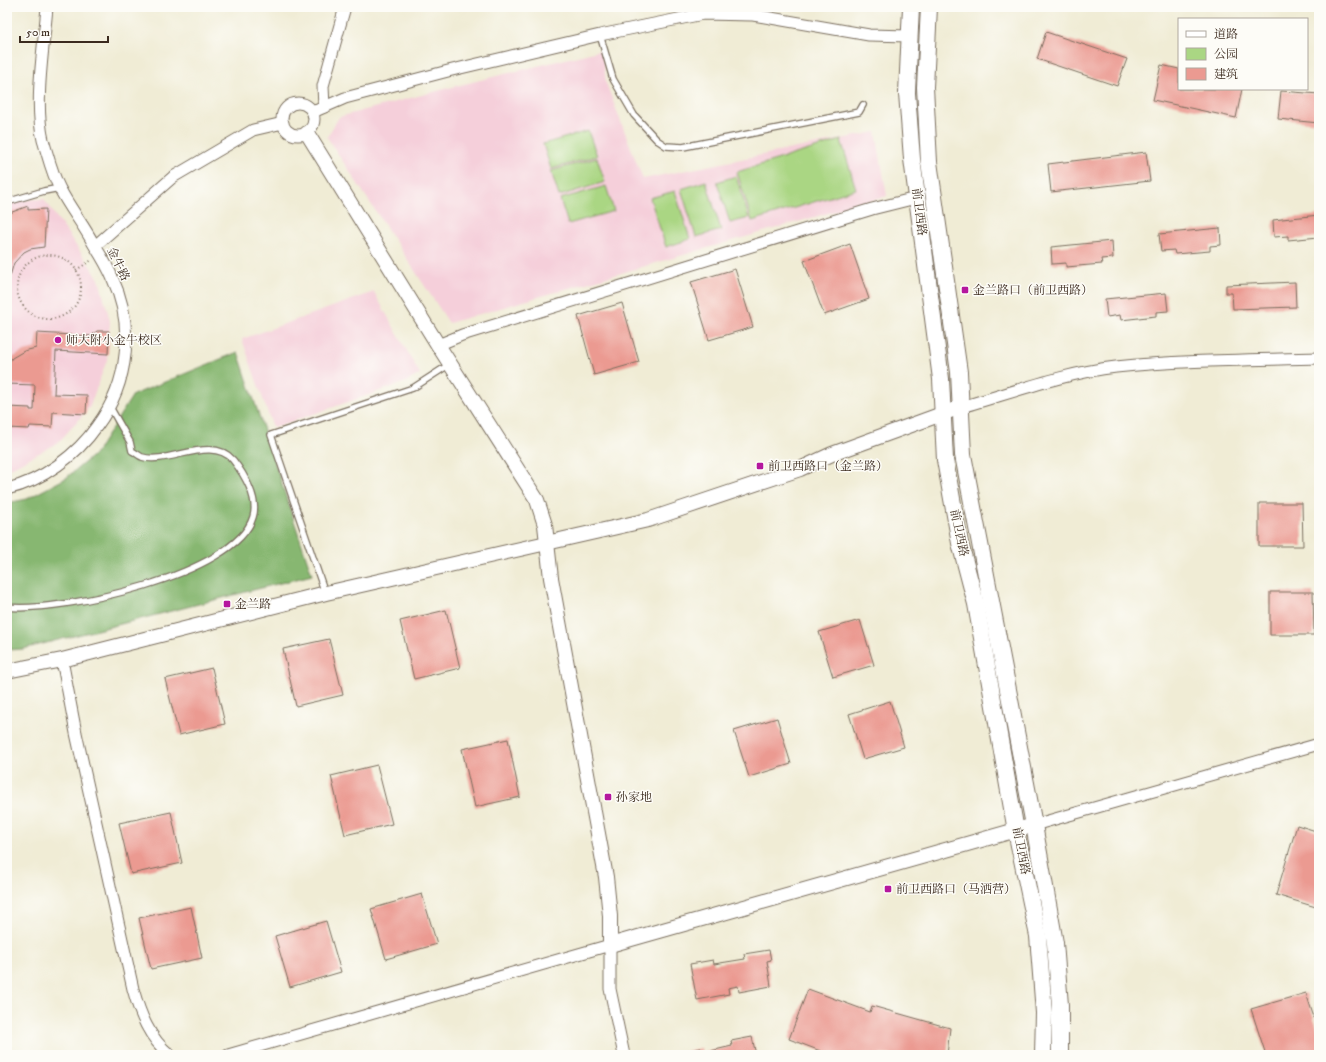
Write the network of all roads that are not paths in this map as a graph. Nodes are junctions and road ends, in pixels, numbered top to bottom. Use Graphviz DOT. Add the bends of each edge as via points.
graph roads {
  1 [pos="47,7"];
  2 [pos="345,7"];
  3 [pos="911,7"];
  4 [pos="929,7"];
  5 [pos="600,35"];
  6 [pos="909,36"];
  7 [pos="863,106"];
  8 [pos="324,107"];
  9 [pos="312,112"];
  10 [pos="283,123"];
  11 [pos="307,133"];
  12 [pos="60,188"];
  13 [pos="916,198"];
  14 [pos="7,202"];
  15 [pos="98,251"];
  16 [pos="438,345"];
  17 [pos="1319,358"];
  18 [pos="450,364"];
  19 [pos="110,407"];
  20 [pos="961,407"];
  21 [pos="942,413"];
  22 [pos="7,489"];
  23 [pos="546,543"];
  24 [pos="326,593"];
  25 [pos="7,607"];
  26 [pos="62,660"];
  27 [pos="7,671"];
  28 [pos="1319,744"];
  29 [pos="1034,825"];
  30 [pos="1016,831"];
  31 [pos="610,945"];
  32 [pos="170,1055"];
  33 [pos="228,1055"];
  34 [pos="624,1055"];
  35 [pos="1043,1055"];
  36 [pos="1060,1055"];
  1 -- 12 [label="street, 金牛路" via="40,110 43,138"];
  2 -- 8 [label="street" via="323,86"];
  3 -- 6 [label="main road, 前卫西路"];
  4 -- 20 [label="main road, 前卫西路" via="925,87 929,162 959,372"];
  5 -- 6 [label="street" via="703,14 723,13 752,15 869,35"];
  5 -- 7 [label="lane" via="613,79 634,115 666,146 683,148 859,112"];
  5 -- 8 [label="street" via="382,88 345,98"];
  6 -- 13 [label="main road, 前卫西路" via="907,93"];
  8 -- 9 [label="street"];
  9 -- 10 [label="street" via="302,104 293,104 286,110"];
  9 -- 11 [label="street" via="313,126"];
  10 -- 11 [label="street" via="294,135"];
  10 -- 15 [label="street" via="254,130 173,177"];
  11 -- 16 [label="street"];
  12 -- 14 [label="lane"];
  12 -- 15 [label="street, 金牛路"];
  13 -- 16 [label="street" via="872,209 470,332"];
  13 -- 21 [label="main road, 前卫西路" via="941,379"];
  15 -- 19 [label="street, 金牛路" via="113,278 126,324 126,348 122,371"];
  16 -- 18 [label="street"];
  17 -- 20 [label="street" via="1115,367 1071,376"];
  18 -- 23 [label="street" via="537,500 545,525"];
  18 -- 24 [label="lane" via="413,388 271,435"];
  19 -- 22 [label="street, 金牛路" via="90,437 66,458 41,476"];
  19 -- 25 [label="lane" via="130,442 132,451 142,457 210,449 222,452 232,459 248,484 255,504 254,517 247,531 222,552 186,572 120,594 57,606 23,609"];
  20 -- 21 [label="street"];
  20 -- 29 [label="main road, 前卫西路" via="963,455"];
  21 -- 23 [label="street" via="832,454 800,469 648,520"];
  21 -- 30 [label="main road, 前卫西路" via="946,467 960,542 976,604"];
  23 -- 24 [label="street"];
  23 -- 31 [label="street" via="606,877"];
  24 -- 26 [label="street"];
  26 -- 27 [label="street"];
  26 -- 32 [label="street" via="139,1012 160,1047"];
  28 -- 29 [label="street"];
  29 -- 30 [label="street"];
  29 -- 36 [label="main road, 前卫西路" via="1055,943 1060,1005"];
  30 -- 31 [label="street"];
  30 -- 35 [label="main road, 前卫西路" via="1038,936 1044,1013"];
  31 -- 33 [label="street"];
  31 -- 34 [label="street" via="610,989"];
}
